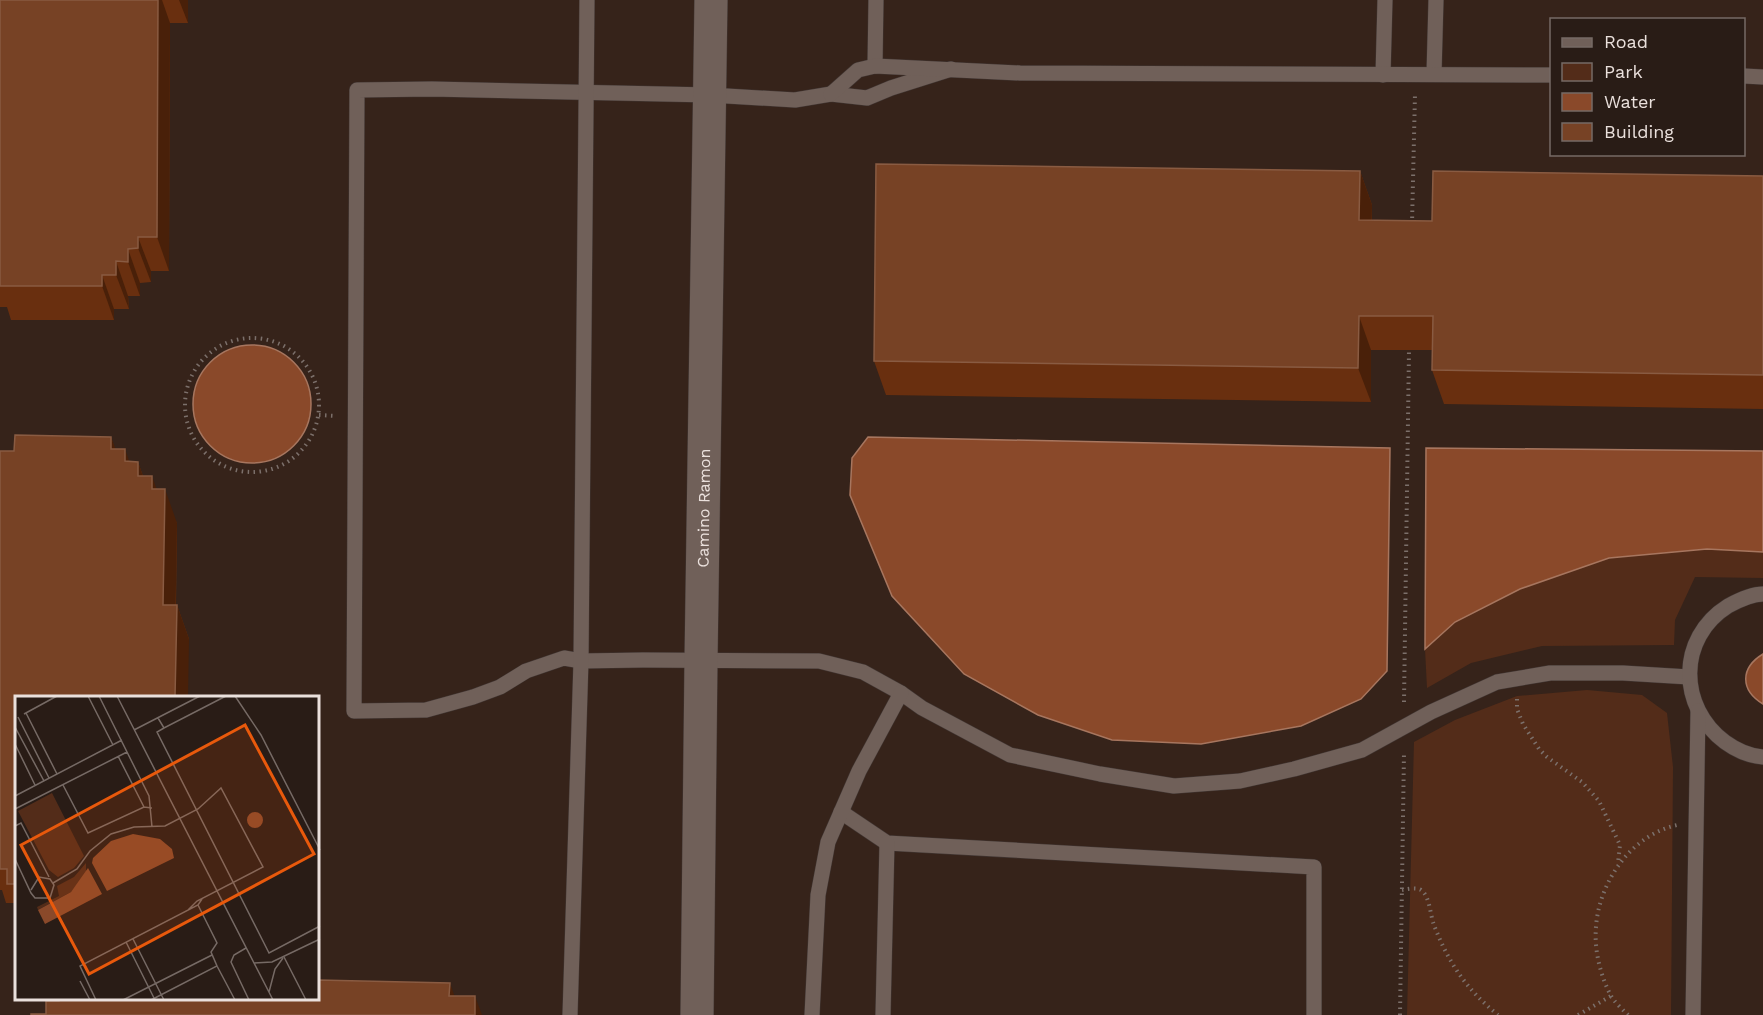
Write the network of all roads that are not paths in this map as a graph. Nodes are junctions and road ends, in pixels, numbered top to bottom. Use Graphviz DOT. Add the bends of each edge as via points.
graph roads {
  1 [pos="586,0"];
  2 [pos="711,0"];
  3 [pos="876,0"];
  4 [pos="1385,0"];
  5 [pos="1436,0"];
  6 [pos="875,66"];
  7 [pos="951,69"];
  8 [pos="1434,74"];
  9 [pos="1383,75"];
  10 [pos="1550,75"];
  11 [pos="1745,76"];
  12 [pos="1763,77"];
  13 [pos="585,93"];
  14 [pos="831,94"];
  15 [pos="710,95"];
  16 [pos="1763,594"];
  17 [pos="581,661"];
  18 [pos="701,661"];
  19 [pos="1689,677"];
  20 [pos="901,693"];
  21 [pos="1698,711"];
  22 [pos="1763,757"];
  23 [pos="842,812"];
  24 [pos="887,843"];
  25 [pos="570,1015"];
  26 [pos="698,1015"];
  27 [pos="812,1015"];
  28 [pos="883,1015"];
  29 [pos="1314,1015"];
  30 [pos="1693,1015"];
  1 -- 13 [label="lane"];
  2 -- 15 [label="street, Camino Ramon"];
  3 -- 6 [label="lane"];
  4 -- 9 [label="lane"];
  5 -- 8 [label="lane"];
  6 -- 7 [label="lane"];
  6 -- 14 [label="lane" via="858,70"];
  7 -- 9 [label="lane"];
  7 -- 14 [label="lane" via="867,98"];
  8 -- 9 [label="lane"];
  8 -- 10 [label="lane"];
  11 -- 12 [label="lane"];
  13 -- 15 [label="lane"];
  13 -- 17 [label="lane"];
  13 -- 17 [label="lane" via="357,90 354,711 426,710 491,691 526,671 564,658"];
  14 -- 15 [label="lane" via="795,100"];
  15 -- 18 [label="street, Camino Ramon"];
  16 -- 19 [label="lane" via="1737,600 1708,623 1691,656"];
  17 -- 18 [label="lane"];
  17 -- 25 [label="lane"];
  18 -- 20 [label="lane" via="819,661 863,672"];
  18 -- 26 [label="street, Camino Ramon"];
  19 -- 20 [label="lane" via="1550,673 1497,682 1362,750 1240,782 1173,786 1010,755"];
  19 -- 21 [label="lane"];
  20 -- 23 [label="lane"];
  21 -- 22 [label="lane" via="1714,734 1734,748"];
  21 -- 30 [label="lane"];
  23 -- 24 [label="lane"];
  23 -- 27 [label="lane" via="828,842 818,895"];
  24 -- 28 [label="lane"];
  24 -- 29 [label="lane" via="1314,867"];
}
